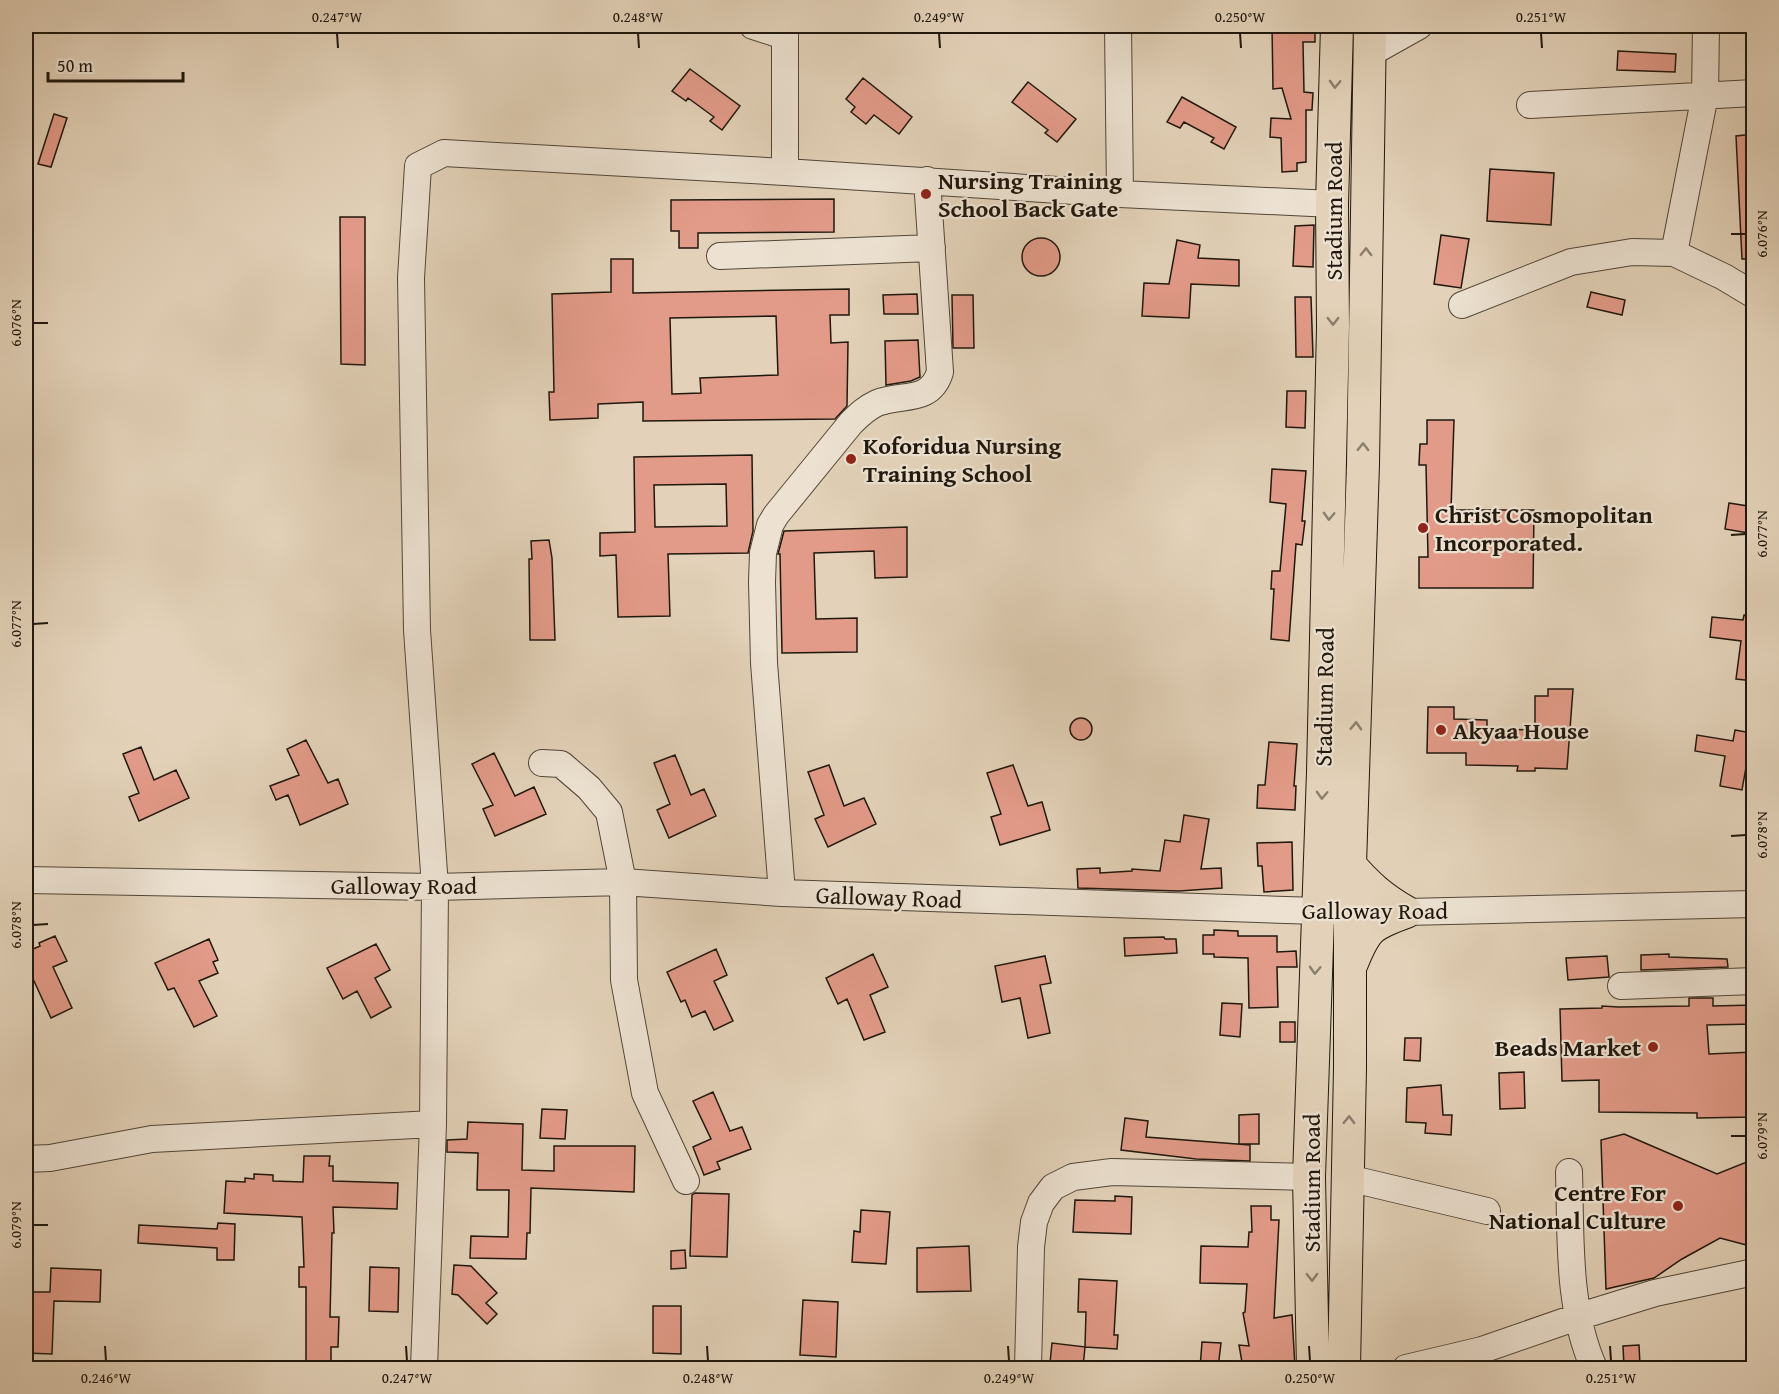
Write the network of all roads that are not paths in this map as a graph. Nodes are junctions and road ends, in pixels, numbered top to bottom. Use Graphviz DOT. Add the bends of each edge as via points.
graph roads {
  1 [pos="753,26"];
  2 [pos="1118,26"];
  3 [pos="1337,26"];
  4 [pos="1419,26"];
  5 [pos="1706,26"];
  6 [pos="785,31"];
  7 [pos="1370,40"];
  8 [pos="1754,93"];
  9 [pos="1705,95"];
  10 [pos="1530,105"];
  11 [pos="785,172"];
  12 [pos="927,180"];
  13 [pos="1120,194"];
  14 [pos="1332,204"];
  15 [pos="932,248"];
  16 [pos="1674,253"];
  17 [pos="720,256"];
  18 [pos="1754,295"];
  19 [pos="1462,305"];
  20 [pos="542,763"];
  21 [pos="1350,865"];
  22 [pos="26,879"];
  23 [pos="623,882"];
  24 [pos="435,887"];
  25 [pos="782,893"];
  26 [pos="1754,904"];
  27 [pos="1317,911"];
  28 [pos="1350,911"];
  29 [pos="1406,912"];
  30 [pos="1349,969"];
  31 [pos="1754,981"];
  32 [pos="1621,986"];
  33 [pos="433,1124"];
  34 [pos="26,1159"];
  35 [pos="1569,1172"];
  36 [pos="1310,1177"];
  37 [pos="1348,1178"];
  38 [pos="686,1180"];
  39 [pos="1487,1211"];
  40 [pos="1754,1272"];
  41 [pos="1577,1317"];
  42 [pos="424,1368"];
  43 [pos="1028,1368"];
  44 [pos="1314,1368"];
  45 [pos="1344,1368"];
  46 [pos="1406,1368"];
  47 [pos="1594,1368"];
  1 -- 6 [label="street"];
  2 -- 13 [label="street"];
  3 -- 14 [label="main road, Stadium Road, one-way"];
  4 -- 7 [label="street"];
  5 -- 9 [label="street"];
  6 -- 11 [label="street"];
  21 -- 7 [label="main road, Stadium Road, one-way" via="1363,464"];
  8 -- 9 [label="street"];
  9 -- 10 [label="street"];
  9 -- 16 [label="street"];
  11 -- 12 [label="street"];
  11 -- 24 [label="street" via="444,153 418,166 411,278 417,630"];
  12 -- 13 [label="street"];
  12 -- 15 [label="street"];
  13 -- 14 [label="street"];
  14 -- 27 [label="main road, Stadium Road, one-way" via="1333,350"];
  15 -- 17 [label="street"];
  15 -- 25 [label="street" via="940,372 936,384 926,393 878,403 862,411 776,515 763,553 764,663"];
  16 -- 18 [label="street"];
  16 -- 19 [label="street" via="1632,252 1572,262"];
  20 -- 23 [label="street" via="561,764 589,788 609,813"];
  21 -- 28 [label="main road, Stadium Road"];
  21 -- 29 [label="main road" via="1385,900"];
  22 -- 24 [label="street, Galloway Road"];
  23 -- 24 [label="street, Galloway Road"];
  23 -- 25 [label="street, Galloway Road"];
  23 -- 38 [label="street" via="624,980 645,1094"];
  24 -- 33 [label="street"];
  25 -- 27 [label="street, Galloway Road"];
  26 -- 29 [label="street, Galloway Road"];
  27 -- 28 [label="street, Galloway Road"];
  27 -- 36 [label="main road, Stadium Road, one-way"];
  28 -- 29 [label="street, Galloway Road"];
  28 -- 30 [label="main road, Stadium Road"];
  29 -- 30 [label="main road" via="1383,920 1366,932"];
  37 -- 30 [label="main road, Stadium Road, one-way"];
  31 -- 32 [label="street"];
  33 -- 34 [label="street" via="152,1139"];
  33 -- 42 [label="street"];
  35 -- 41 [label="street"];
  36 -- 43 [label="street" via="1112,1172 1073,1176 1053,1187 1034,1222"];
  36 -- 44 [label="main road, Stadium Road, one-way"];
  37 -- 39 [label="street"];
  37 -- 45 [label="main road, Stadium Road"];
  40 -- 41 [label="street" via="1655,1293"];
  41 -- 46 [label="street" via="1482,1350"];
  41 -- 47 [label="street"];
}
